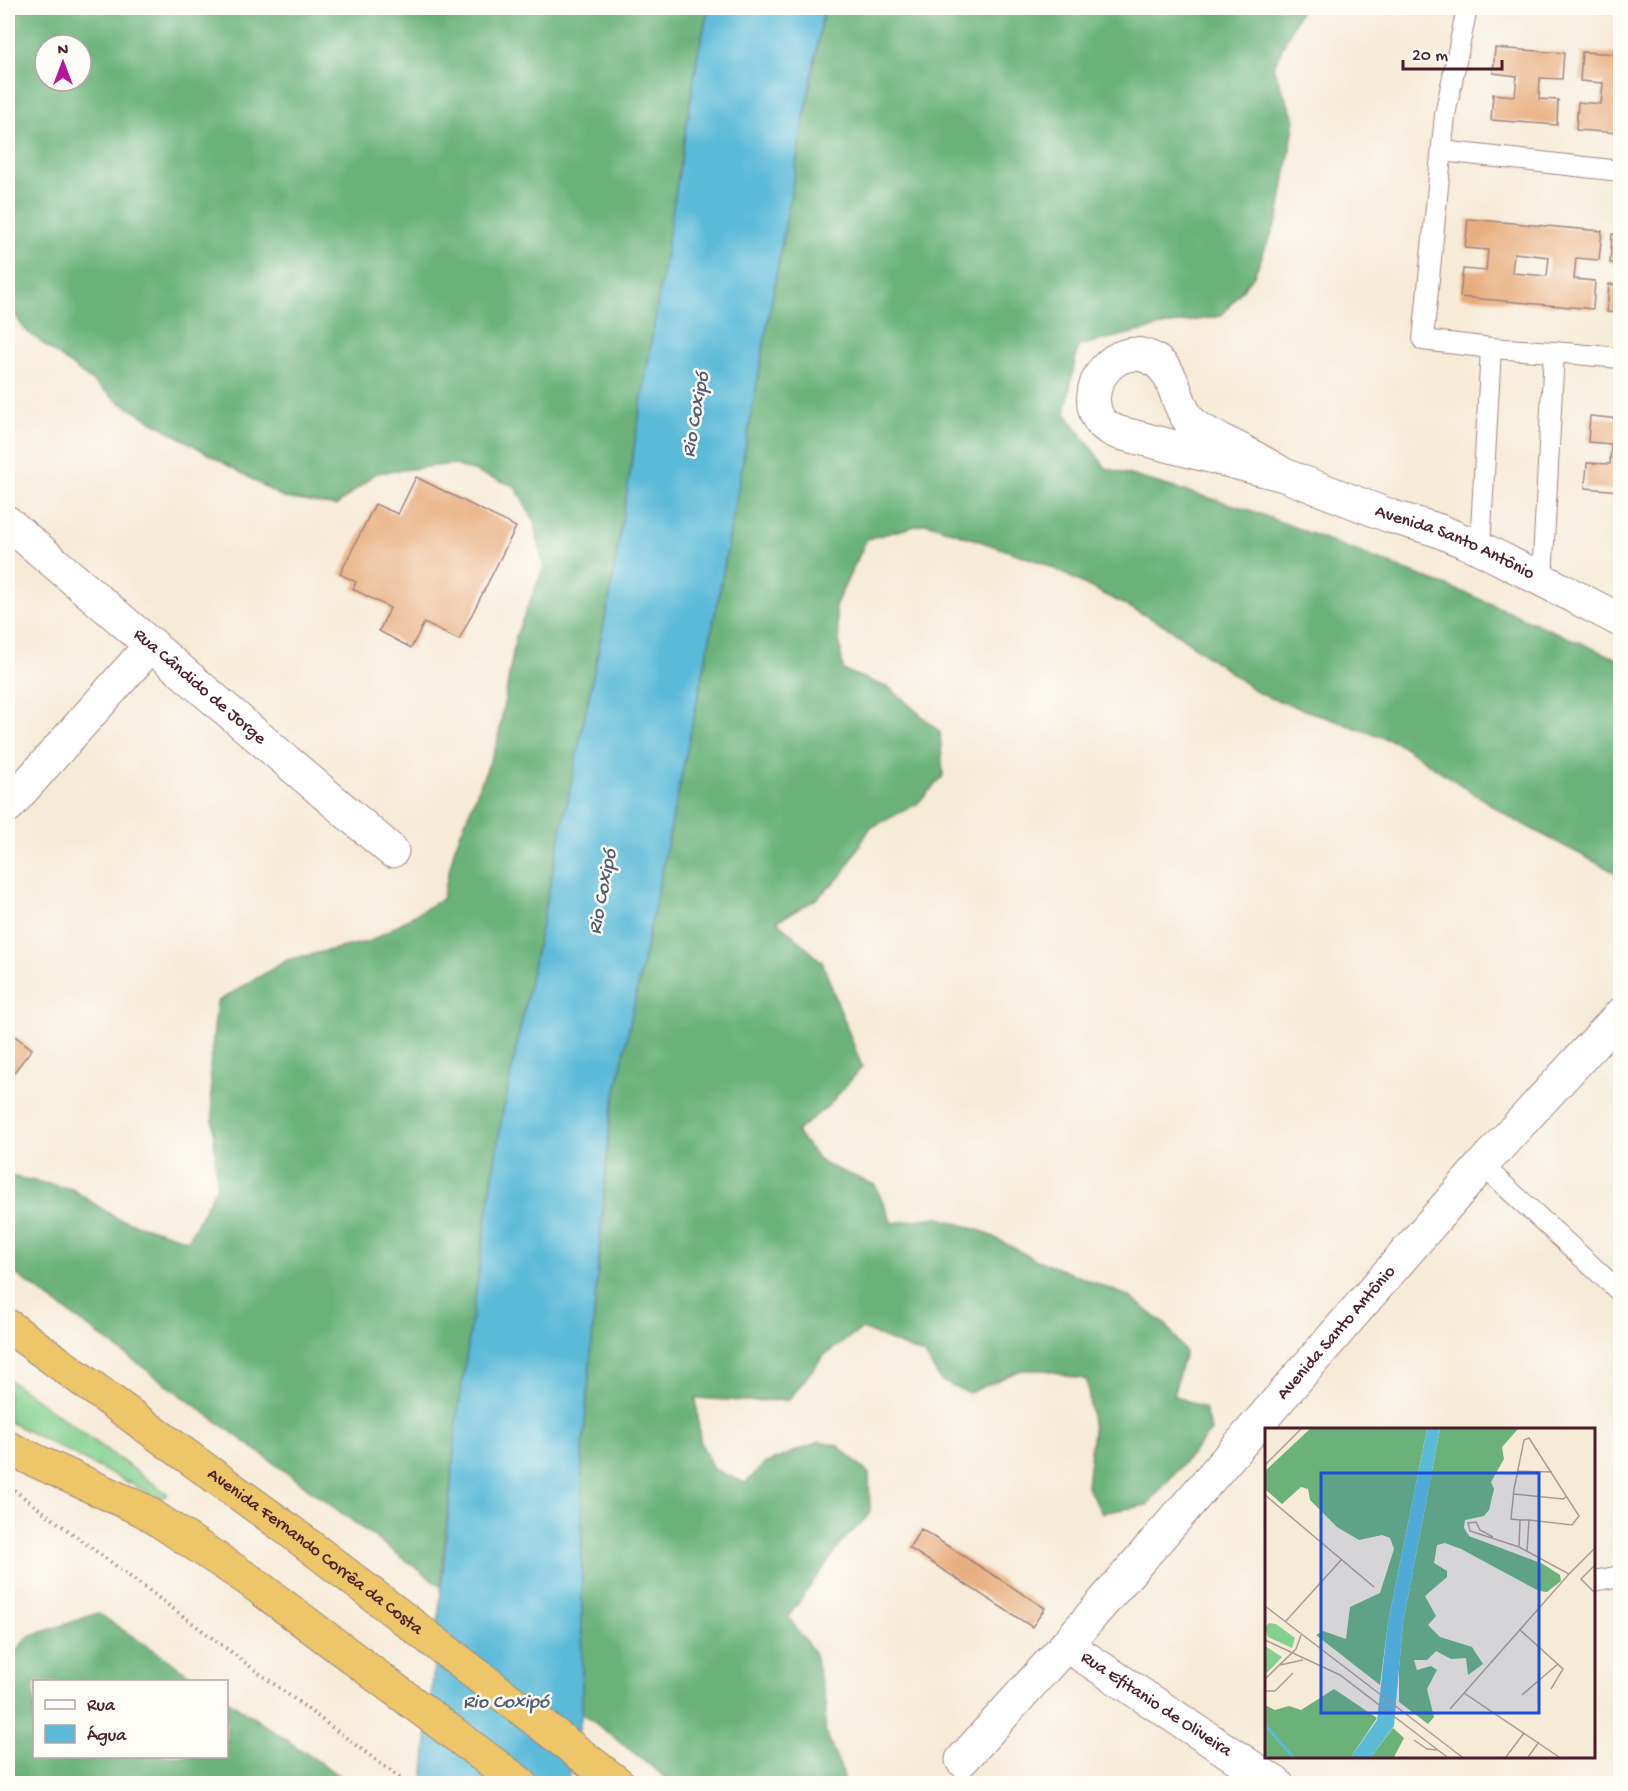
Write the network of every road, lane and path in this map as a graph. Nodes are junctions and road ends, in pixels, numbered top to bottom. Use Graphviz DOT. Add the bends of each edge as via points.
graph roads {
  1 [pos="1467,8"];
  2 [pos="1442,151"];
  3 [pos="1620,171"];
  4 [pos="1491,348"];
  5 [pos="1554,352"];
  6 [pos="1620,358"];
  7 [pos="1284,475"];
  8 [pos="8,523"];
  9 [pos="1480,548"];
  10 [pos="1542,579"];
  11 [pos="1620,620"];
  12 [pos="152,644"];
  13 [pos="8,806"];
  14 [pos="392,851"];
  15 [pos="1620,1015"];
  16 [pos="1482,1165"];
  17 [pos="1620,1292"];
  18 [pos="8,1326"];
  19 [pos="8,1448"];
  20 [pos="8,1485"];
  21 [pos="1620,1576"];
  22 [pos="1595,1581"];
  23 [pos="1066,1645"];
  24 [pos="962,1760"];
  25 [pos="408,1784"];
  26 [pos="521,1784"];
  27 [pos="619,1784"];
  28 [pos="1277,1784"];
  1 -- 2 [label="lane"];
  2 -- 3 [label="lane"];
  2 -- 4 [label="lane" via="1423,340"];
  4 -- 5 [label="lane"];
  4 -- 9 [label="lane"];
  5 -- 6 [label="lane"];
  5 -- 10 [label="lane"];
  7 -- 7 [label="street" via="1190,422 1165,370 1156,361 1123,354 1110,362 1101,375 1094,406 1101,423 1116,432"];
  7 -- 9 [label="street, Avenida Santo Antônio"];
  8 -- 12 [label="street, Rua Cândido de Jorge"];
  9 -- 10 [label="street, Avenida Santo Antônio"];
  10 -- 11 [label="street, Avenida Santo Antônio"];
  12 -- 13 [label="street"];
  12 -- 14 [label="street, Rua Cândido de Jorge"];
  15 -- 16 [label="street, Avenida Santo Antônio"];
  16 -- 17 [label="lane"];
  16 -- 23 [label="street, Avenida Santo Antônio"];
  18 -- 27 [label="highway, Avenida Fernando Corrêa da Costa" via="285,1528"];
  19 -- 26 [label="highway" via="143,1510 249,1580"];
  20 -- 25 [label="path"];
  21 -- 22 [label="lane"];
  23 -- 24 [label="street, Avenida Santo Antônio"];
  23 -- 28 [label="street, Rua Efitanio de Oliveira"];
}
